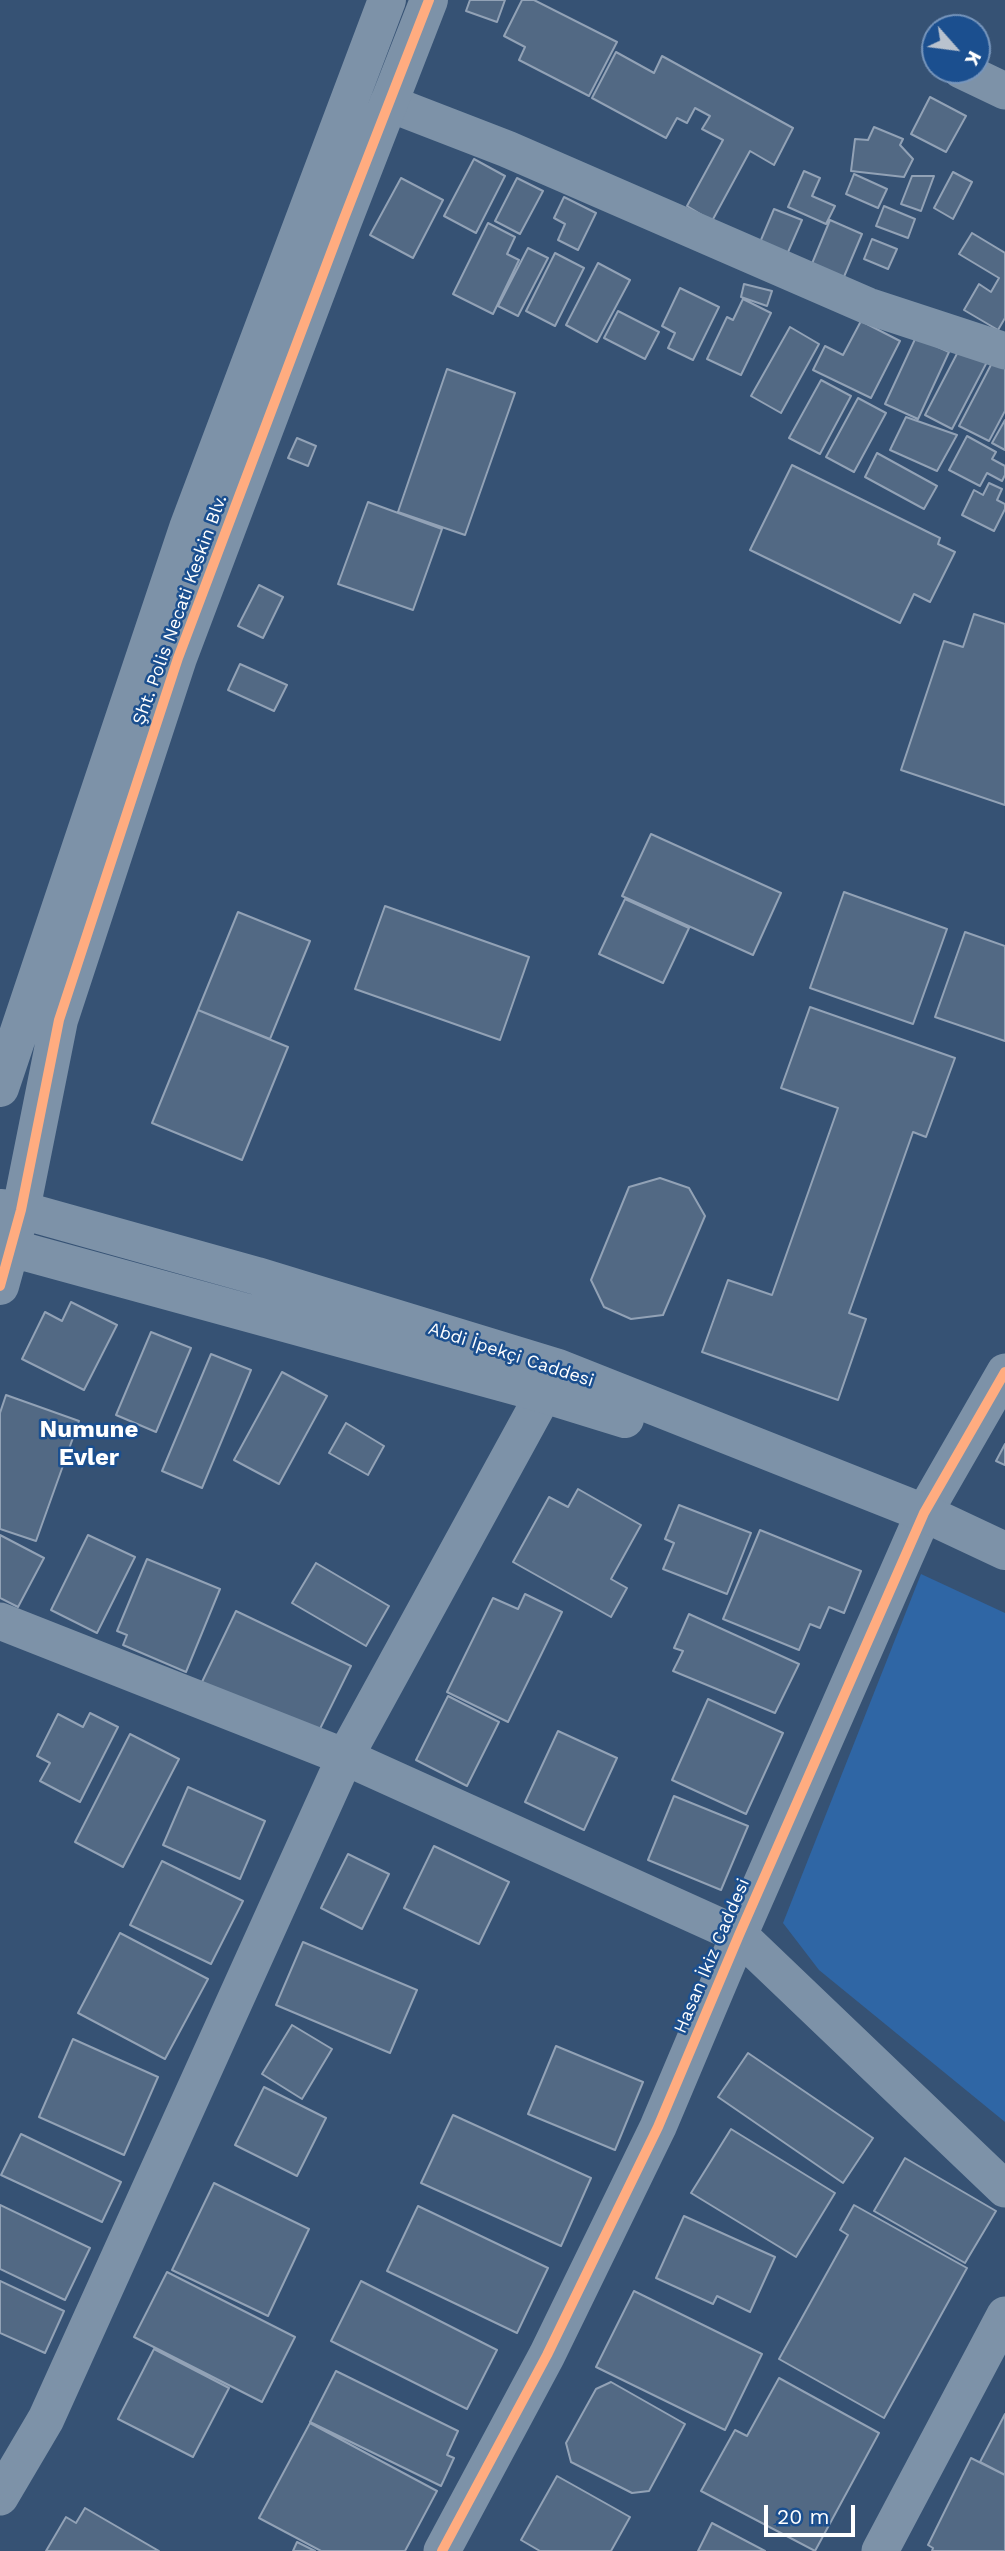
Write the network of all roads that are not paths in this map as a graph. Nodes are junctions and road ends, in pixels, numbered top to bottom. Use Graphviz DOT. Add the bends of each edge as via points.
graph roads {
  1 [pos="387,0"];
  2 [pos="429,0"];
  3 [pos="989,84"];
  4 [pos="1005,92"];
  5 [pos="388,103"];
  6 [pos="1005,351"];
  7 [pos="0,1088"];
  8 [pos="10,1209"];
  9 [pos="5,1245"];
  10 [pos="0,1286"];
  11 [pos="1005,1372"];
  12 [pos="551,1381"];
  13 [pos="924,1513"];
  14 [pos="1005,1551"];
  15 [pos="0,1621"];
  16 [pos="345,1757"];
  17 [pos="739,1935"];
  18 [pos="1005,2189"];
  19 [pos="1005,2315"];
  20 [pos="0,2497"];
  21 [pos="442,2551"];
  22 [pos="880,2551"];
  1 -- 7 [label="street, Şht. Polis Necati Keskin Blv." via="188,528"];
  2 -- 5 [label="street, Şht. Polis Necati Keskin Blv."];
  3 -- 4 [label="street"];
  5 -- 6 [label="street" via="507,149 868,306"];
  5 -- 8 [label="street, Şht. Polis Necati Keskin Blv." via="178,658 59,1020"];
  8 -- 9 [label="street, Şht. Polis Necati Keskin Blv."];
  8 -- 12 [label="street, Abdi İpekçi Caddesi" via="257,1276"];
  9 -- 10 [label="street, Şht. Polis Necati Keskin Blv."];
  9 -- 12 [label="street"];
  11 -- 13 [label="street, Hasan İkiz Caddesi"];
  12 -- 13 [label="street, Abdi İpekçi Caddesi"];
  12 -- 16 [label="street"];
  13 -- 14 [label="street, Abdi İpekçi Caddesi"];
  13 -- 17 [label="street, Hasan İkiz Caddesi"];
  15 -- 16 [label="street"];
  16 -- 17 [label="street"];
  16 -- 20 [label="street" via="46,2419"];
  17 -- 18 [label="street"];
  17 -- 21 [label="street, Hasan İkiz Caddesi" via="658,2127 547,2355"];
  19 -- 22 [label="street"];
}
